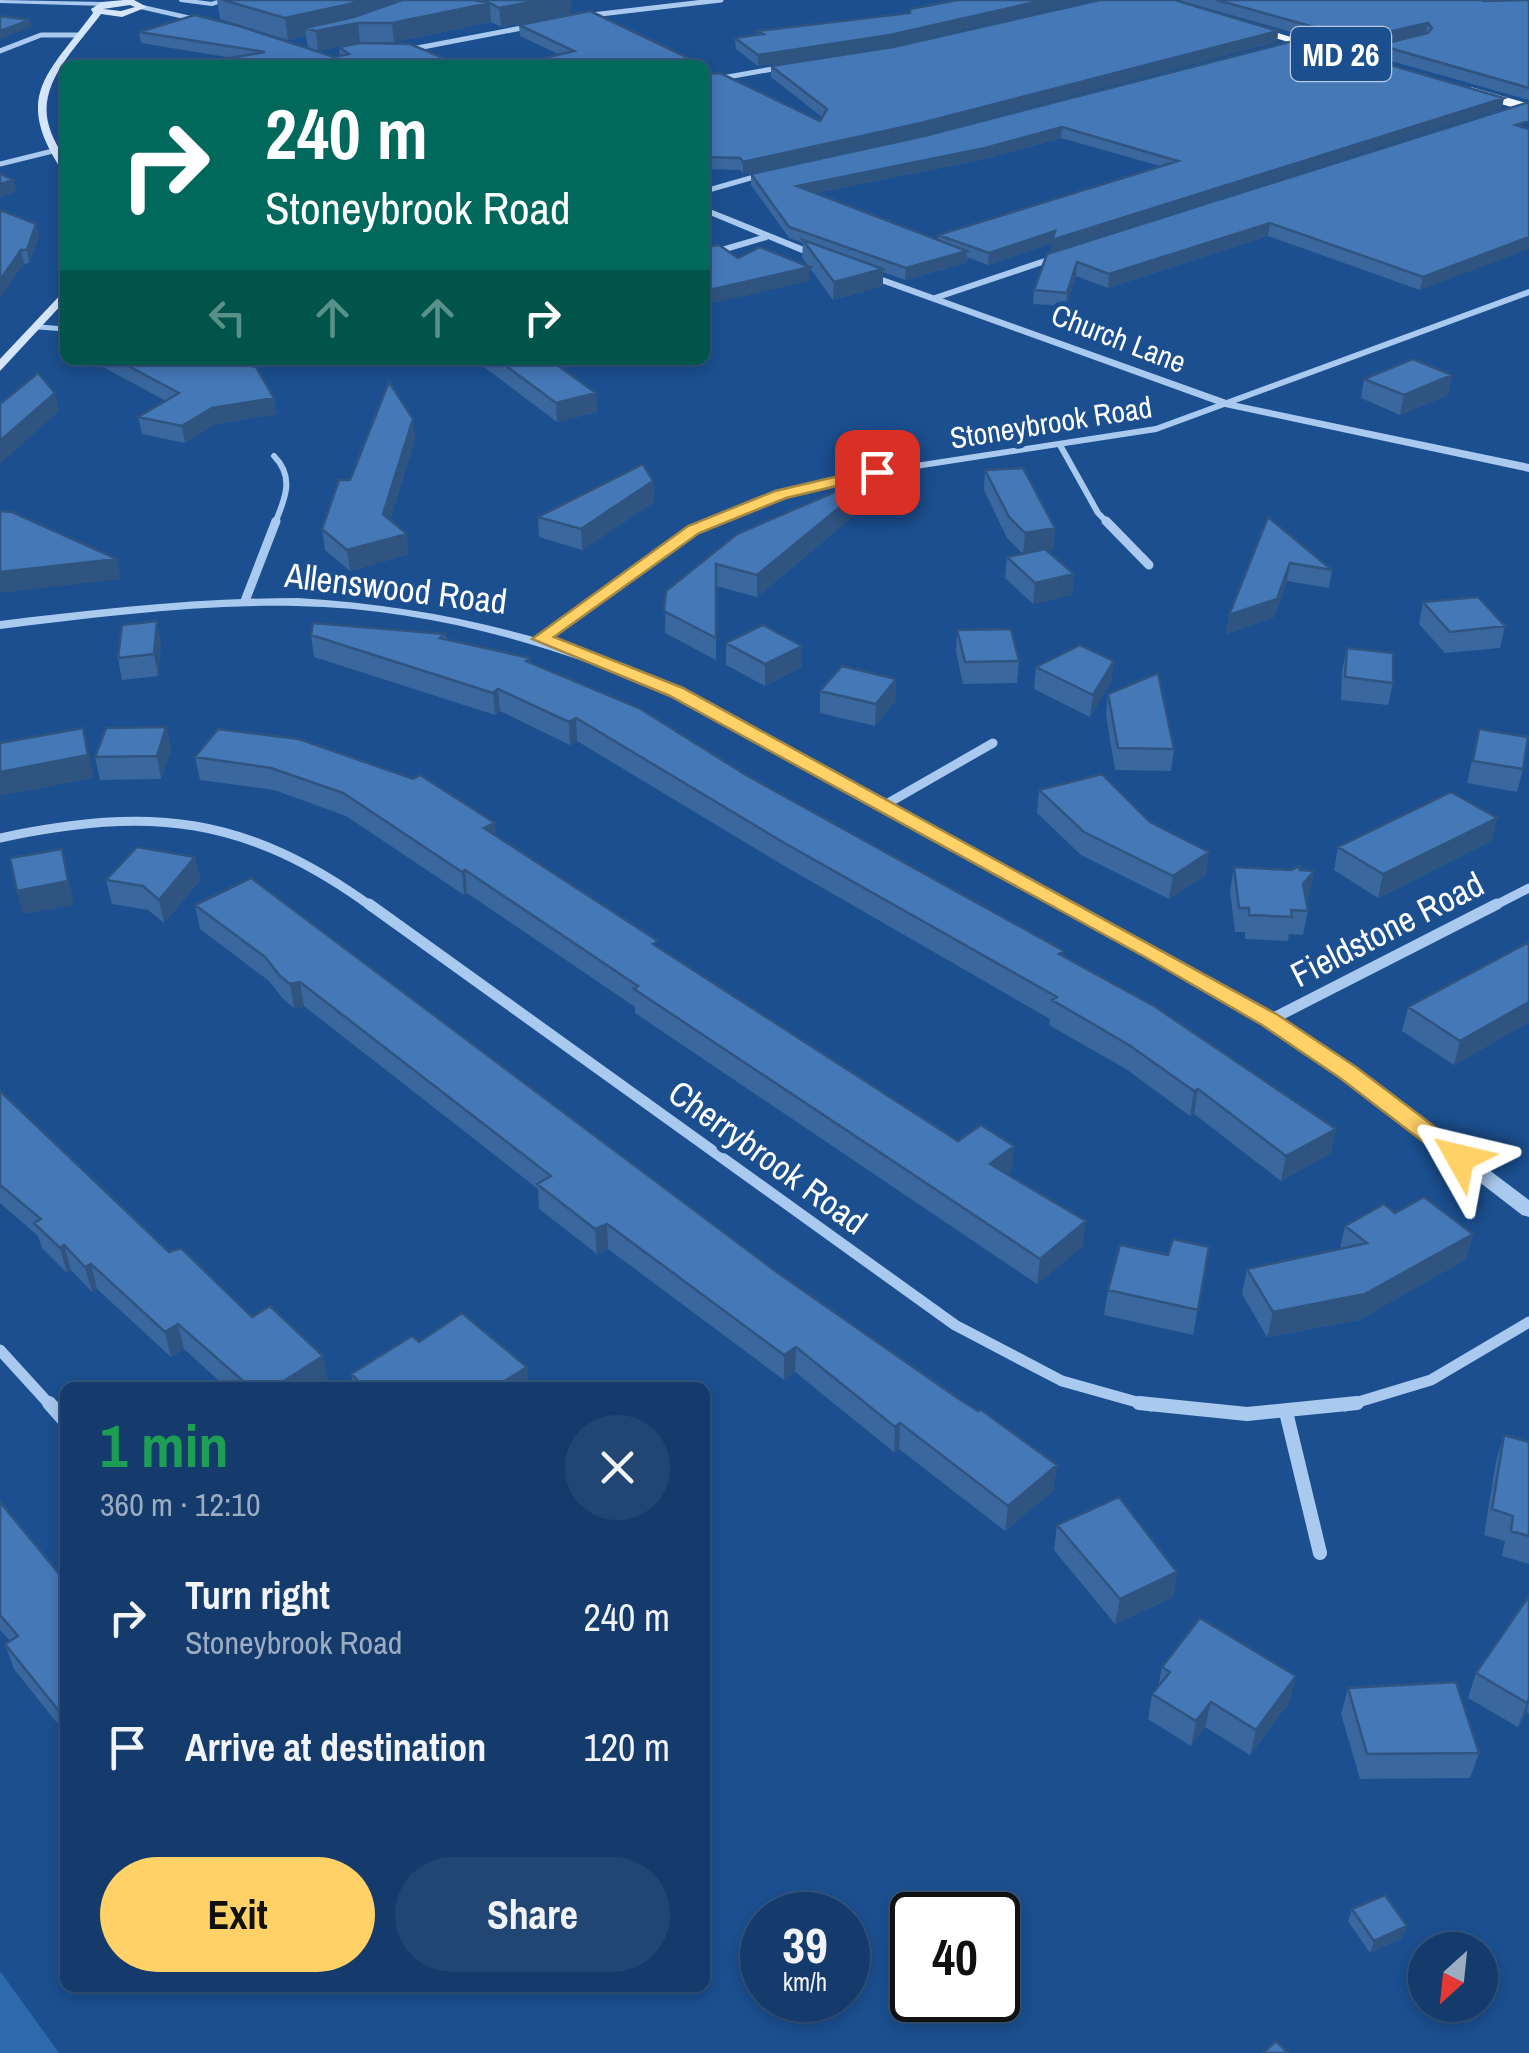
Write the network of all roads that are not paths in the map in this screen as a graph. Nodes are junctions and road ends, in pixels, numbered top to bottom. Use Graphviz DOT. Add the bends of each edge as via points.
graph roads {
  1 [pos="181,0"];
  2 [pos="222,0"];
  3 [pos="721,0"];
  4 [pos="0,1"];
  5 [pos="110,2"];
  6 [pos="49,3"];
  7 [pos="139,3"];
  8 [pos="96,12"];
  9 [pos="126,14"];
  10 [pos="184,17"];
  11 [pos="579,17"];
  12 [pos="214,23"];
  13 [pos="1234,23"];
  14 [pos="545,24"];
  15 [pos="83,33"];
  16 [pos="1300,42"];
  17 [pos="1281,47"];
  18 [pos="1388,48"];
  19 [pos="400,49"];
  20 [pos="0,51"];
  21 [pos="1352,57"];
  22 [pos="791,66"];
  23 [pos="1388,68"];
  24 [pos="710,79"];
  25 [pos="1458,88"];
  26 [pos="1528,108"];
  27 [pos="1508,113"];
  28 [pos="59,149"];
  29 [pos="0,164"];
  30 [pos="773,172"];
  31 [pos="710,190"];
  32 [pos="710,212"];
  33 [pos="766,238"];
  34 [pos="710,254"];
  35 [pos="1066,254"];
  36 [pos="835,263"];
  37 [pos="852,269"];
  38 [pos="1529,292"];
  39 [pos="936,298"];
  40 [pos="60,300"];
  41 [pos="39,327"];
  42 [pos="60,329"];
  43 [pos="0,367"];
  44 [pos="1229,406"];
  45 [pos="1060,445"];
  46 [pos="274,456"];
  47 [pos="1529,468"];
  48 [pos="1149,565"];
  49 [pos="245,601"];
  50 [pos="0,625"];
  51 [pos="541,639"];
  52 [pos="993,743"];
  53 [pos="883,806"];
  54 [pos="0,838"];
  55 [pos="1529,888"];
  56 [pos="1270,1020"];
  57 [pos="1529,1210"];
  58 [pos="1529,1322"];
  59 [pos="0,1350"];
  60 [pos="1286,1412"];
  61 [pos="60,1416"];
  62 [pos="1320,1553"];
  1 -- 2 [label="lane"];
  3 -- 11 [label="street"];
  4 -- 6 [label="street"];
  5 -- 6 [label="street"];
  5 -- 7 [label="main road"];
  5 -- 8 [label="main road"];
  6 -- 8 [label="street"];
  7 -- 9 [label="main road"];
  7 -- 10 [label="street"];
  8 -- 9 [label="main road"];
  8 -- 15 [label="main road"];
  9 -- 10 [label="street"];
  9 -- 15 [label="main road"];
  10 -- 12 [label="street"];
  13 -- 16 [label="main road, MD 26"];
  14 -- 19 [label="street"];
  15 -- 20 [label="street" via="41,35"];
  15 -- 28 [label="main road" via="48,74 41,98 40,119"];
  16 -- 17 [label="street"];
  16 -- 21 [label="main road, MD 26"];
  18 -- 21 [label="lane"];
  21 -- 23 [label="main road, MD 26"];
  22 -- 24 [label="street"];
  25 -- 26 [label="main road"];
  26 -- 27 [label="street"];
  28 -- 29 [label="street"];
  30 -- 31 [label="street"];
  32 -- 33 [label="street"];
  33 -- 34 [label="street"];
  33 -- 36 [label="street"];
  35 -- 39 [label="street"];
  37 -- 39 [label="street, Church Lane"];
  38 -- 44 [label="street, Stoneybrook Road"];
  39 -- 44 [label="street, Church Lane"];
  40 -- 41 [label="main road"];
  41 -- 42 [label="lane"];
  41 -- 43 [label="main road"];
  44 -- 45 [label="street, Stoneybrook Road" via="1156,429"];
  44 -- 47 [label="street, Church Lane"];
  45 -- 48 [label="street" via="1098,513"];
  45 -- 51 [label="street, Stoneybrook Road" via="828,481 733,511 659,551"];
  46 -- 49 [label="street" via="284,466 288,490"];
  49 -- 50 [label="street, Allenswood Road"];
  49 -- 51 [label="street, Allenswood Road" via="416,613"];
  51 -- 53 [label="street, Allenswood Road" via="676,692"];
  52 -- 53 [label="street"];
  53 -- 56 [label="street, Allenswood Road"];
  54 -- 60 [label="street, Cherrybrook Road" via="147,819 246,834 288,851 955,1325 1020,1363 1147,1406"];
  55 -- 56 [label="street, Fieldstone Road"];
  56 -- 57 [label="street, Allenswood Road"];
  58 -- 60 [label="street, Cherrybrook Road" via="1414,1387 1354,1405"];
  59 -- 61 [label="street"];
  60 -- 62 [label="street"];
}
